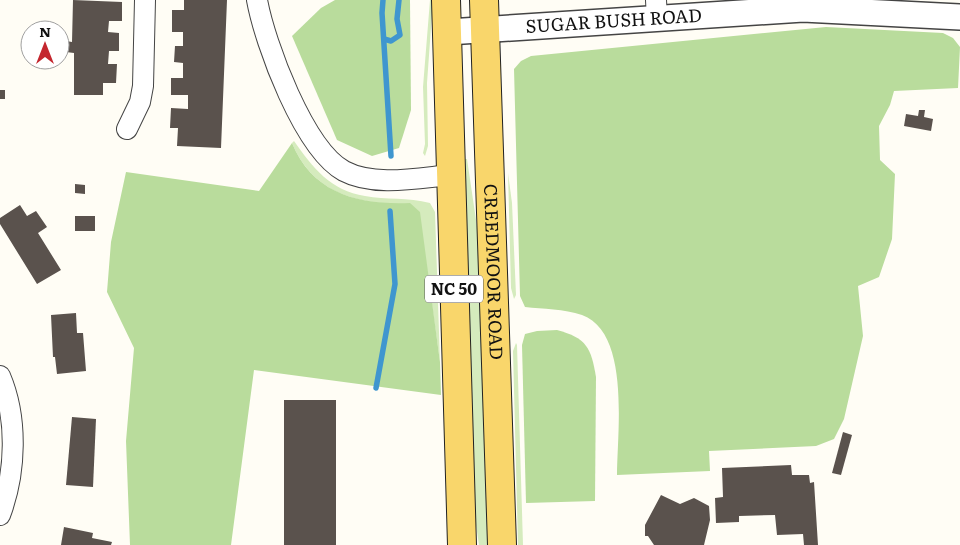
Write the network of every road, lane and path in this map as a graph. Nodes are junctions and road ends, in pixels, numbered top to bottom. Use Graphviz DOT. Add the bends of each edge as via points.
graph roads {
  1 [pos="145,0"];
  2 [pos="257,0"];
  3 [pos="446,0"];
  4 [pos="484,0"];
  5 [pos="657,10"];
  6 [pos="960,17"];
  7 [pos="485,30"];
  8 [pos="448,32"];
  9 [pos="127,129"];
  10 [pos="450,175"];
  11 [pos="0,376"];
  12 [pos="0,515"];
  13 [pos="462,545"];
  14 [pos="502,545"];
  1 -- 9 [label="street" via="143,86 140,102"];
  2 -- 10 [label="street" via="268,43 280,72 312,138 327,158 344,171 368,178"];
  3 -- 8 [label="main road, NC 50"];
  4 -- 7 [label="main road, CREEDMOOR ROAD / NC 50"];
  5 -- 6 [label="street, SUGAR BUSH ROAD" via="803,9"];
  5 -- 7 [label="street, SUGAR BUSH ROAD"];
  7 -- 8 [label="street, SUGAR BUSH ROAD"];
  7 -- 14 [label="main road, CREEDMOOR ROAD / NC 50"];
  8 -- 10 [label="main road, NC 50"];
  10 -- 13 [label="main road, NC 50"];
  11 -- 12 [label="street" via="9,402 12,446 10,478"];
}
